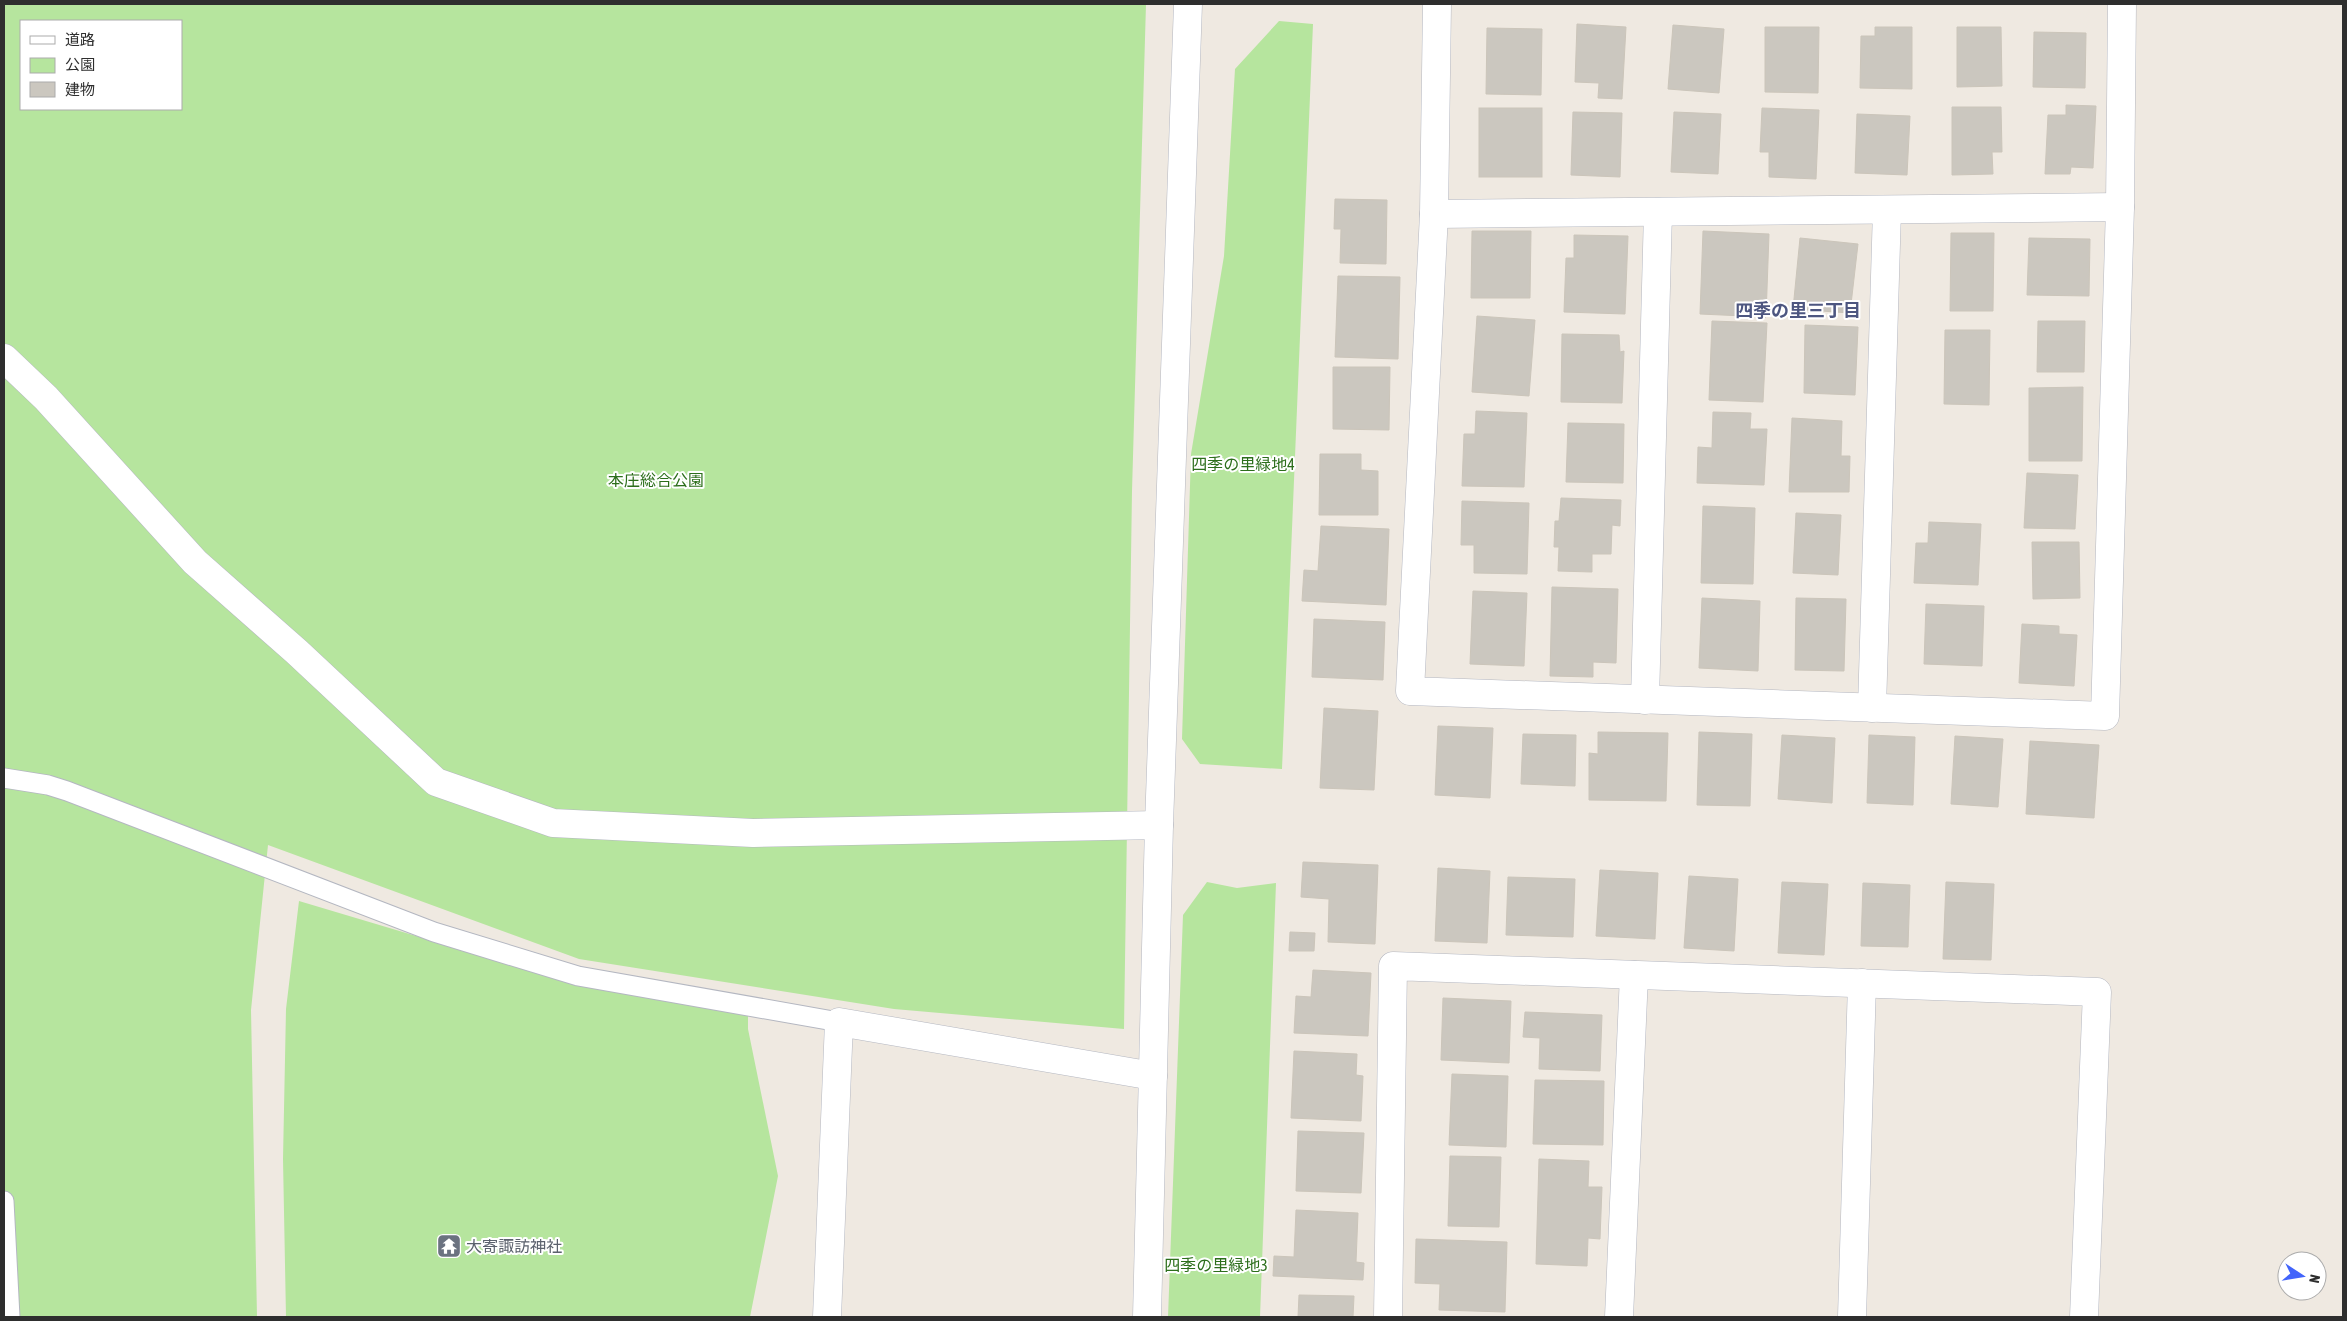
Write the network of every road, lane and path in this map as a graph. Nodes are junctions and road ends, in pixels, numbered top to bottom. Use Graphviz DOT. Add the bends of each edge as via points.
graph roads {
  1 [pos="1188,4"];
  2 [pos="1437,4"];
  3 [pos="2122,4"];
  4 [pos="2120,207"];
  5 [pos="1887,210"];
  6 [pos="1658,212"];
  7 [pos="1434,214"];
  8 [pos="4,358"];
  9 [pos="1645,700"];
  10 [pos="1872,708"];
  11 [pos="4,778"];
  12 [pos="1159,825"];
  13 [pos="1634,975"];
  14 [pos="1862,983"];
  15 [pos="839,1022"];
  16 [pos="1153,1076"];
  17 [pos="4,1201"];
  18 [pos="10,1317"];
  19 [pos="827,1317"];
  20 [pos="1147,1317"];
  21 [pos="1388,1317"];
  22 [pos="1619,1317"];
  23 [pos="1852,1317"];
  24 [pos="2084,1317"];
  1 -- 12 [label="street"];
  2 -- 7 [label="street"];
  3 -- 4 [label="street"];
  4 -- 5 [label="street"];
  4 -- 10 [label="street" via="2105,716"];
  5 -- 6 [label="street"];
  5 -- 10 [label="street"];
  6 -- 7 [label="street"];
  6 -- 9 [label="street"];
  7 -- 9 [label="street" via="1410,691"];
  8 -- 12 [label="street" via="46,398 196,562 436,782 553,823 753,833"];
  9 -- 10 [label="street"];
  11 -- 15 [label="lane" via="67,791 434,932 578,976"];
  12 -- 16 [label="street"];
  13 -- 14 [label="street"];
  13 -- 21 [label="street" via="1393,966"];
  13 -- 22 [label="street"];
  14 -- 23 [label="street"];
  14 -- 24 [label="street" via="2097,992"];
  15 -- 16 [label="street"];
  15 -- 19 [label="street"];
  16 -- 20 [label="street"];
  17 -- 18 [label="lane"];
}
